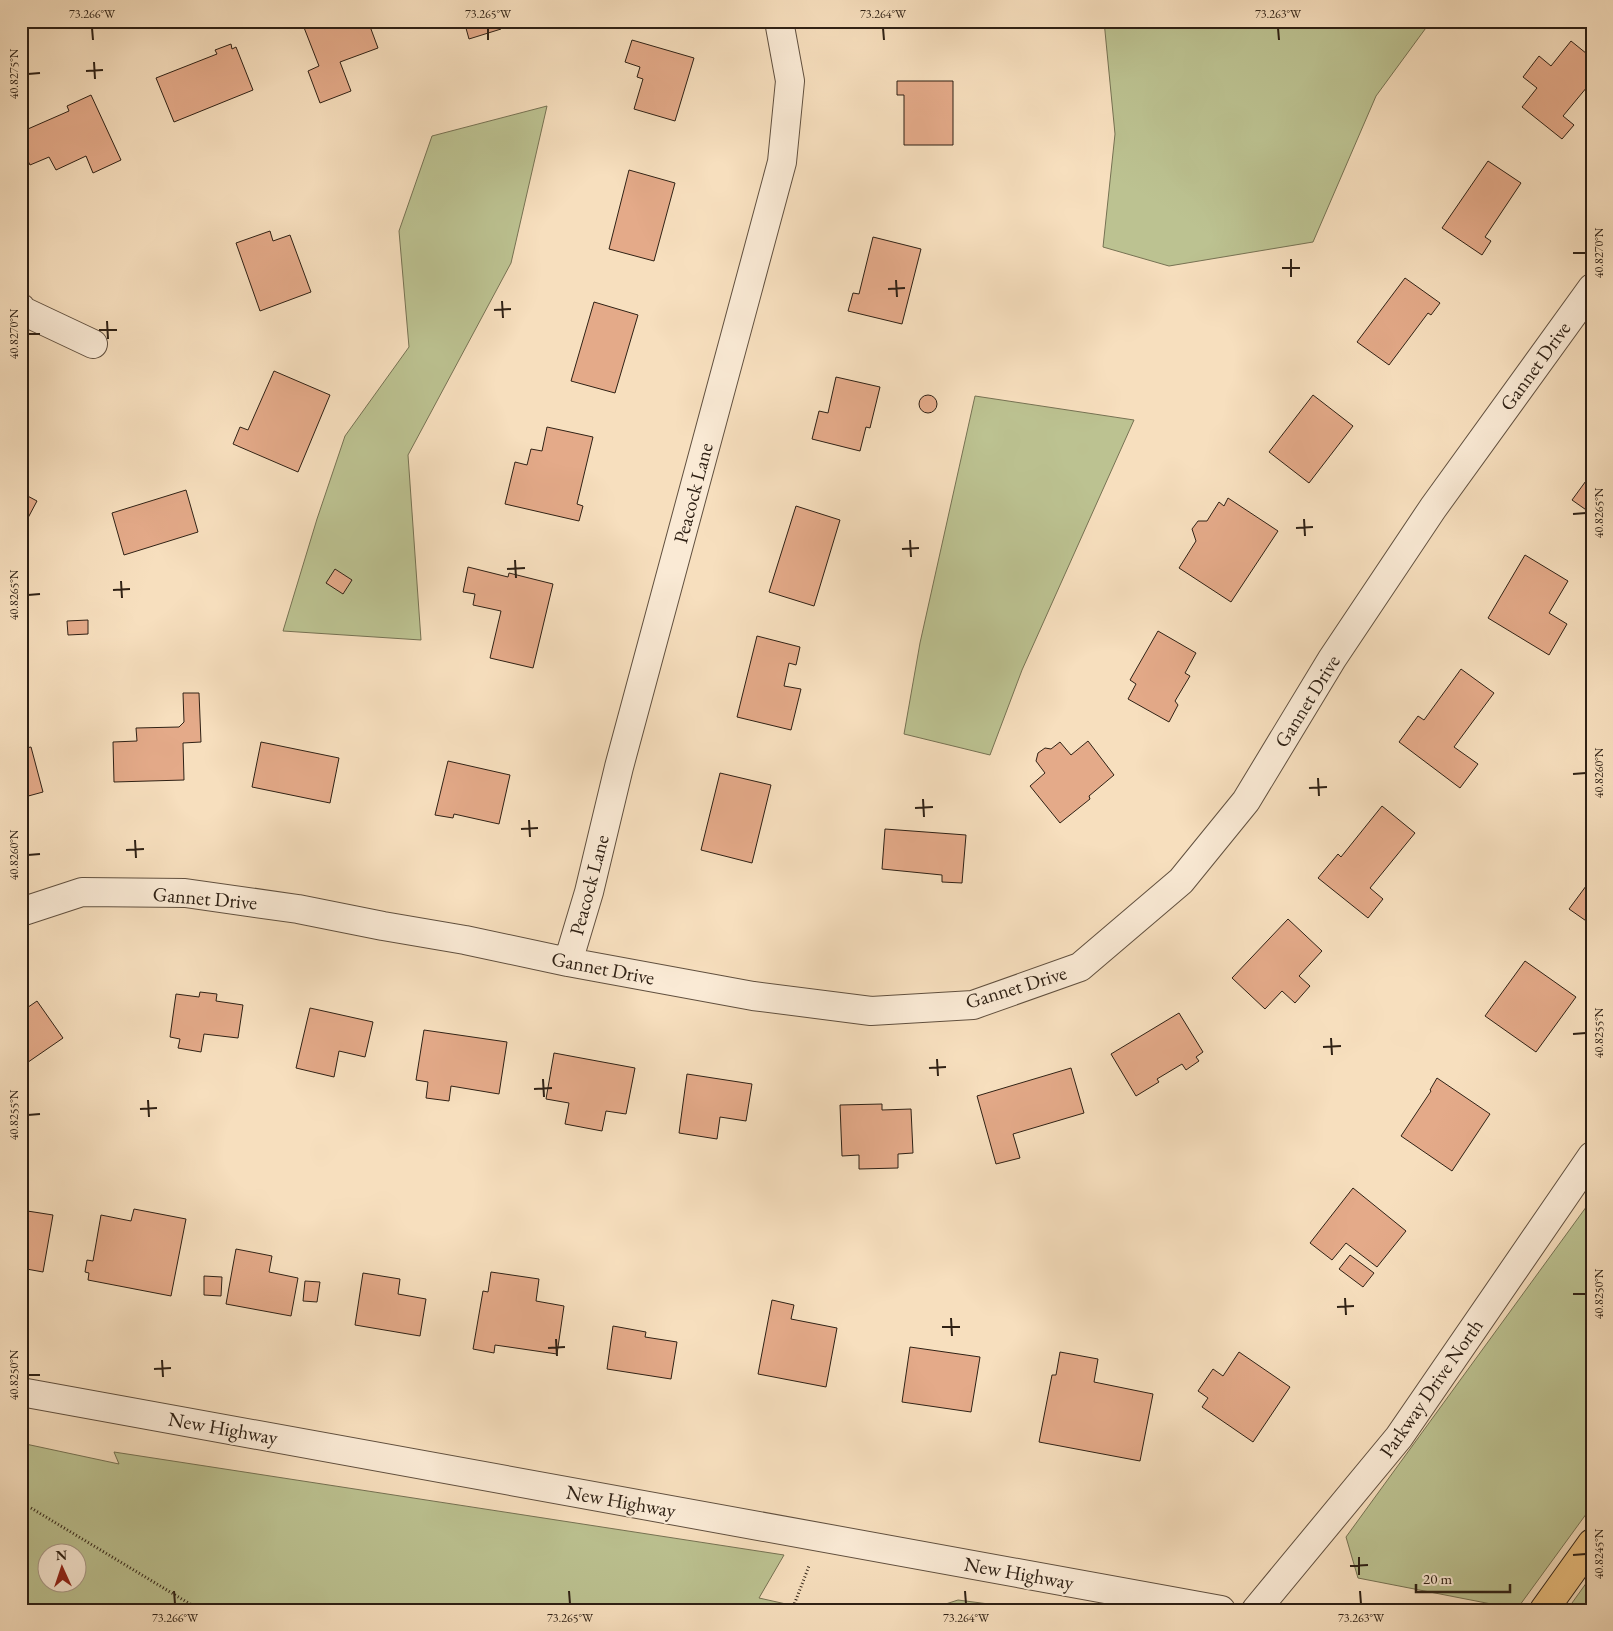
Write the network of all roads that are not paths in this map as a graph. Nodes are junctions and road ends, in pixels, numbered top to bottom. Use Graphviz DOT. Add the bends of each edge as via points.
graph roads {
  1 [pos="779,21"];
  2 [pos="1592,288"];
  3 [pos="21,308"];
  4 [pos="93,344"];
  5 [pos="21,912"];
  6 [pos="568,962"];
  7 [pos="1592,1156"];
  8 [pos="21,1392"];
  9 [pos="1592,1543"];
  10 [pos="1221,1610"];
  11 [pos="1256,1610"];
  12 [pos="1544,1610"];
  1 -- 6 [label="street, Peacock Lane" via="790,81 782,162"];
  2 -- 6 [label="street, Gannet Drive" via="1433,508 1332,659 1246,801 1181,881 1080,967 972,1005 871,1010 753,996"];
  3 -- 4 [label="street"];
  5 -- 6 [label="street, Gannet Drive" via="82,892 185,893 298,909"];
  7 -- 11 [label="street, Parkway Drive North" via="1399,1437"];
  8 -- 10 [label="street, New Highway"];
  9 -- 12 [label="highway"];
}
